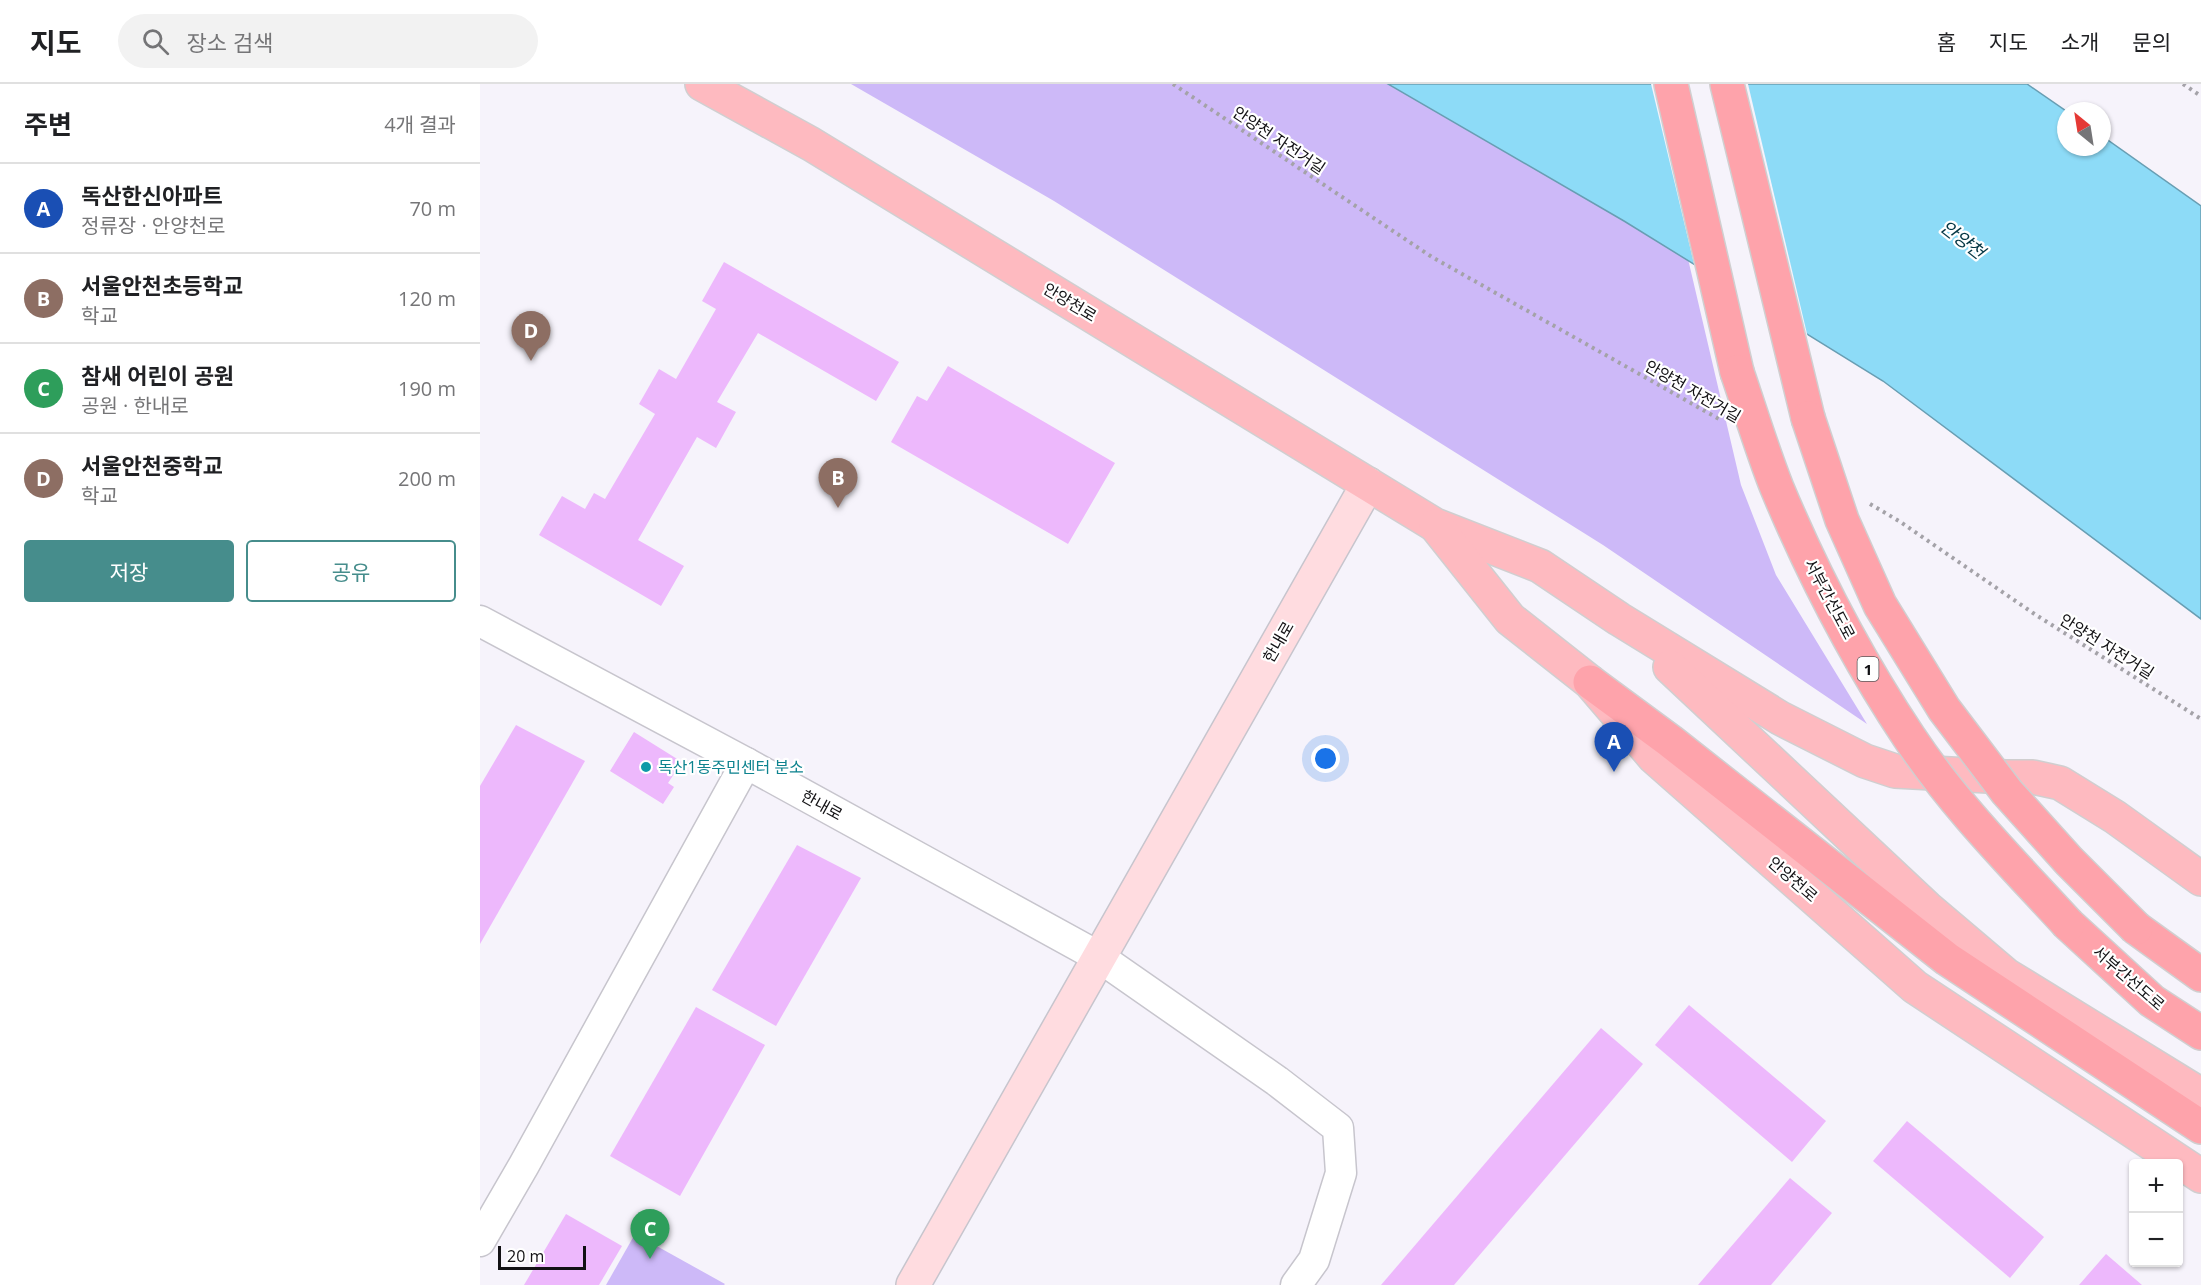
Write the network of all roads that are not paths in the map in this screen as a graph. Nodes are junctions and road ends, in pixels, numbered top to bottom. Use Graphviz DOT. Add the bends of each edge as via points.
graph roads {
  1 [pos="702,84"];
  2 [pos="1671,84"];
  3 [pos="1727,84"];
  4 [pos="1368,484"];
  5 [pos="1435,525"];
  6 [pos="1619,619"];
  7 [pos="480,621"];
  8 [pos="1590,682"];
  9 [pos="746,763"];
  10 [pos="2201,879"];
  11 [pos="1099,957"];
  12 [pos="2201,975"];
  13 [pos="2201,1033"];
  14 [pos="2201,1095"];
  15 [pos="2201,1127"];
  16 [pos="2201,1176"];
  17 [pos="480,1241"];
  18 [pos="913,1285"];
  19 [pos="1296,1285"];
  1 -- 4 [label="main road, 안양천로" via="811,144"];
  2 -- 13 [label="highway, 서부간선도로 / 1, bridge" via="1737,372 1776,486 1815,573 1909,738 1958,803 2068,924 2152,1001"];
  3 -- 12 [label="highway, bridge" via="1808,418 1842,520 1880,605 1944,709 2007,792 2136,928"];
  4 -- 5 [label="main road, 안양천로"];
  4 -- 11 [label="main road, 한내로"];
  5 -- 6 [label="main road, 안양천로" via="1540,566"];
  5 -- 8 [label="main road, 안양천로" via="1510,619"];
  6 -- 10 [label="main road, 안양천로" via="1780,718 1865,761 1895,771 2033,777 2060,783"];
  6 -- 14 [label="main road" via="1927,908 2006,975"];
  7 -- 9 [label="street, 한내로"];
  8 -- 15 [label="highway" via="1947,959"];
  8 -- 16 [label="main road, 안양천로" via="1654,757 1915,987"];
  9 -- 11 [label="street, 한내로"];
  9 -- 17 [label="street"];
  11 -- 18 [label="main road, 한내로"];
  11 -- 19 [label="street" via="1338,1128 1341,1173 1314,1260"];
}
